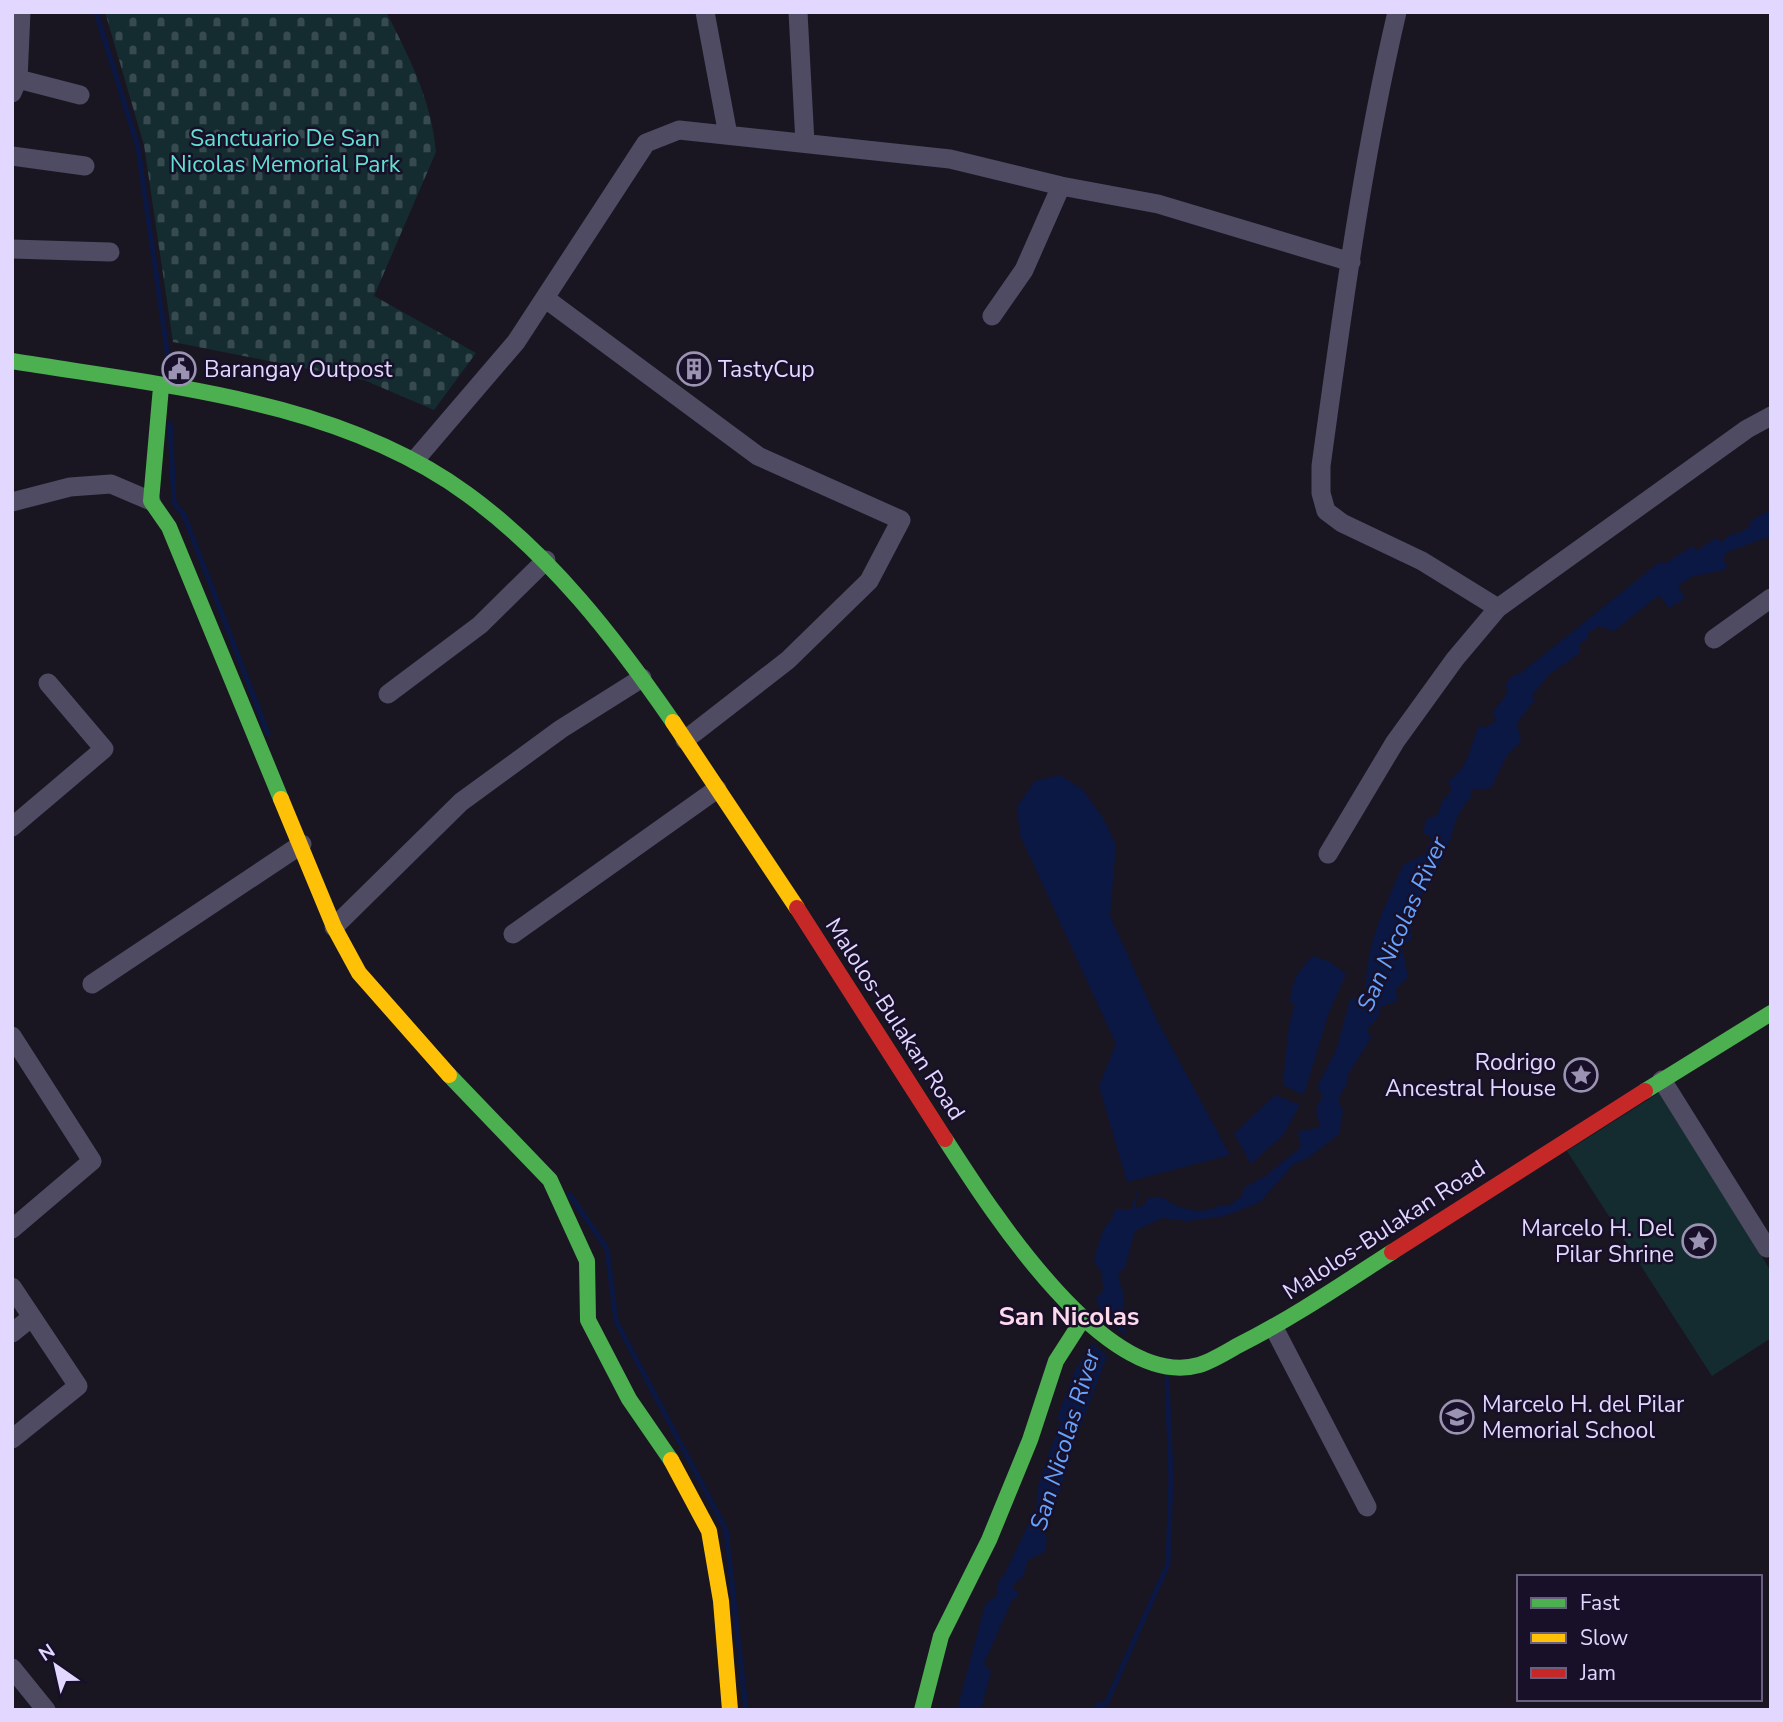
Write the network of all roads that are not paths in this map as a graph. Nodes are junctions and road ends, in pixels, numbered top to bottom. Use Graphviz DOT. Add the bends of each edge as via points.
graph roads {
  1 [pos="21,12"];
  2 [pos="705,12"];
  3 [pos="798,12"];
  4 [pos="1397,12"];
  5 [pos="15,86"];
  6 [pos="80,95"];
  7 [pos="728,135"];
  8 [pos="806,143"];
  9 [pos="12,156"];
  10 [pos="85,166"];
  11 [pos="1061,186"];
  12 [pos="12,249"];
  13 [pos="110,252"];
  14 [pos="1351,262"];
  15 [pos="546,299"];
  16 [pos="992,316"];
  17 [pos="12,361"];
  18 [pos="161,387"];
  19 [pos="1771,416"];
  20 [pos="415,460"];
  21 [pos="151,501"];
  22 [pos="12,502"];
  23 [pos="545,560"];
  24 [pos="1771,598"];
  25 [pos="1498,608"];
  26 [pos="1714,639"];
  27 [pos="642,678"];
  28 [pos="48,683"];
  29 [pos="388,694"];
  30 [pos="685,740"];
  31 [pos="717,789"];
  32 [pos="12,827"];
  33 [pos="302,844"];
  34 [pos="1328,854"];
  35 [pos="334,927"];
  36 [pos="513,934"];
  37 [pos="92,984"];
  38 [pos="1771,1013"];
  39 [pos="12,1036"];
  40 [pos="1662,1080"];
  41 [pos="12,1228"];
  42 [pos="1767,1248"];
  43 [pos="12,1287"];
  44 [pos="32,1317"];
  45 [pos="1087,1323"];
  46 [pos="1274,1328"];
  47 [pos="12,1333"];
  48 [pos="12,1439"];
  49 [pos="1367,1507"];
  50 [pos="12,1668"];
  51 [pos="46,1710"];
  52 [pos="730,1710"];
  53 [pos="922,1710"];
  1 -- 5 [label="street"];
  2 -- 7 [label="street"];
  3 -- 8 [label="street"];
  4 -- 14 [label="street" via="1377,97"];
  5 -- 6 [label="street"];
  7 -- 8 [label="street"];
  7 -- 15 [label="street" via="679,130 646,143"];
  8 -- 11 [label="street" via="950,159"];
  9 -- 10 [label="street"];
  11 -- 14 [label="street" via="1157,204"];
  11 -- 16 [label="street" via="1024,270"];
  12 -- 13 [label="street"];
  14 -- 25 [label="street" via="1321,466 1326,511 1422,561"];
  15 -- 20 [label="street" via="516,342"];
  15 -- 30 [label="street" via="758,456 901,520 869,581 788,660"];
  17 -- 18 [label="main road, Malolos-Bulakan Road"];
  18 -- 20 [label="main road, Malolos-Bulakan Road" via="318,421"];
  18 -- 21 [label="main road"];
  19 -- 25 [label="street"];
  20 -- 23 [label="main road, Malolos-Bulakan Road" via="469,496"];
  21 -- 22 [label="street" via="111,484 70,487"];
  21 -- 33 [label="main road" via="169,527"];
  23 -- 27 [label="main road, Malolos-Bulakan Road"];
  23 -- 29 [label="street" via="480,625"];
  24 -- 26 [label="street"];
  25 -- 34 [label="street" via="1395,742"];
  27 -- 30 [label="main road, Malolos-Bulakan Road"];
  27 -- 35 [label="street" via="561,729 461,802"];
  28 -- 32 [label="street" via="104,749"];
  30 -- 31 [label="main road, Malolos-Bulakan Road"];
  31 -- 36 [label="street"];
  31 -- 45 [label="main road, Malolos-Bulakan Road" via="1007,1234"];
  33 -- 35 [label="main road"];
  33 -- 37 [label="street"];
  35 -- 52 [label="main road" via="359,973 417,1042 550,1180 587,1261 588,1320 629,1399 681,1475 709,1531 721,1601"];
  38 -- 40 [label="main road, Malolos-Bulakan Road"];
  39 -- 41 [label="street" via="92,1161"];
  40 -- 42 [label="street"];
  40 -- 46 [label="main road, Malolos-Bulakan Road"];
  43 -- 44 [label="street"];
  44 -- 47 [label="street"];
  44 -- 48 [label="street" via="78,1386"];
  45 -- 46 [label="main road, Malolos-Bulakan Road" via="1124,1351 1179,1367 1197,1366"];
  45 -- 53 [label="main road" via="1056,1361 989,1540 941,1636"];
  46 -- 49 [label="street"];
  50 -- 51 [label="street"];
}
